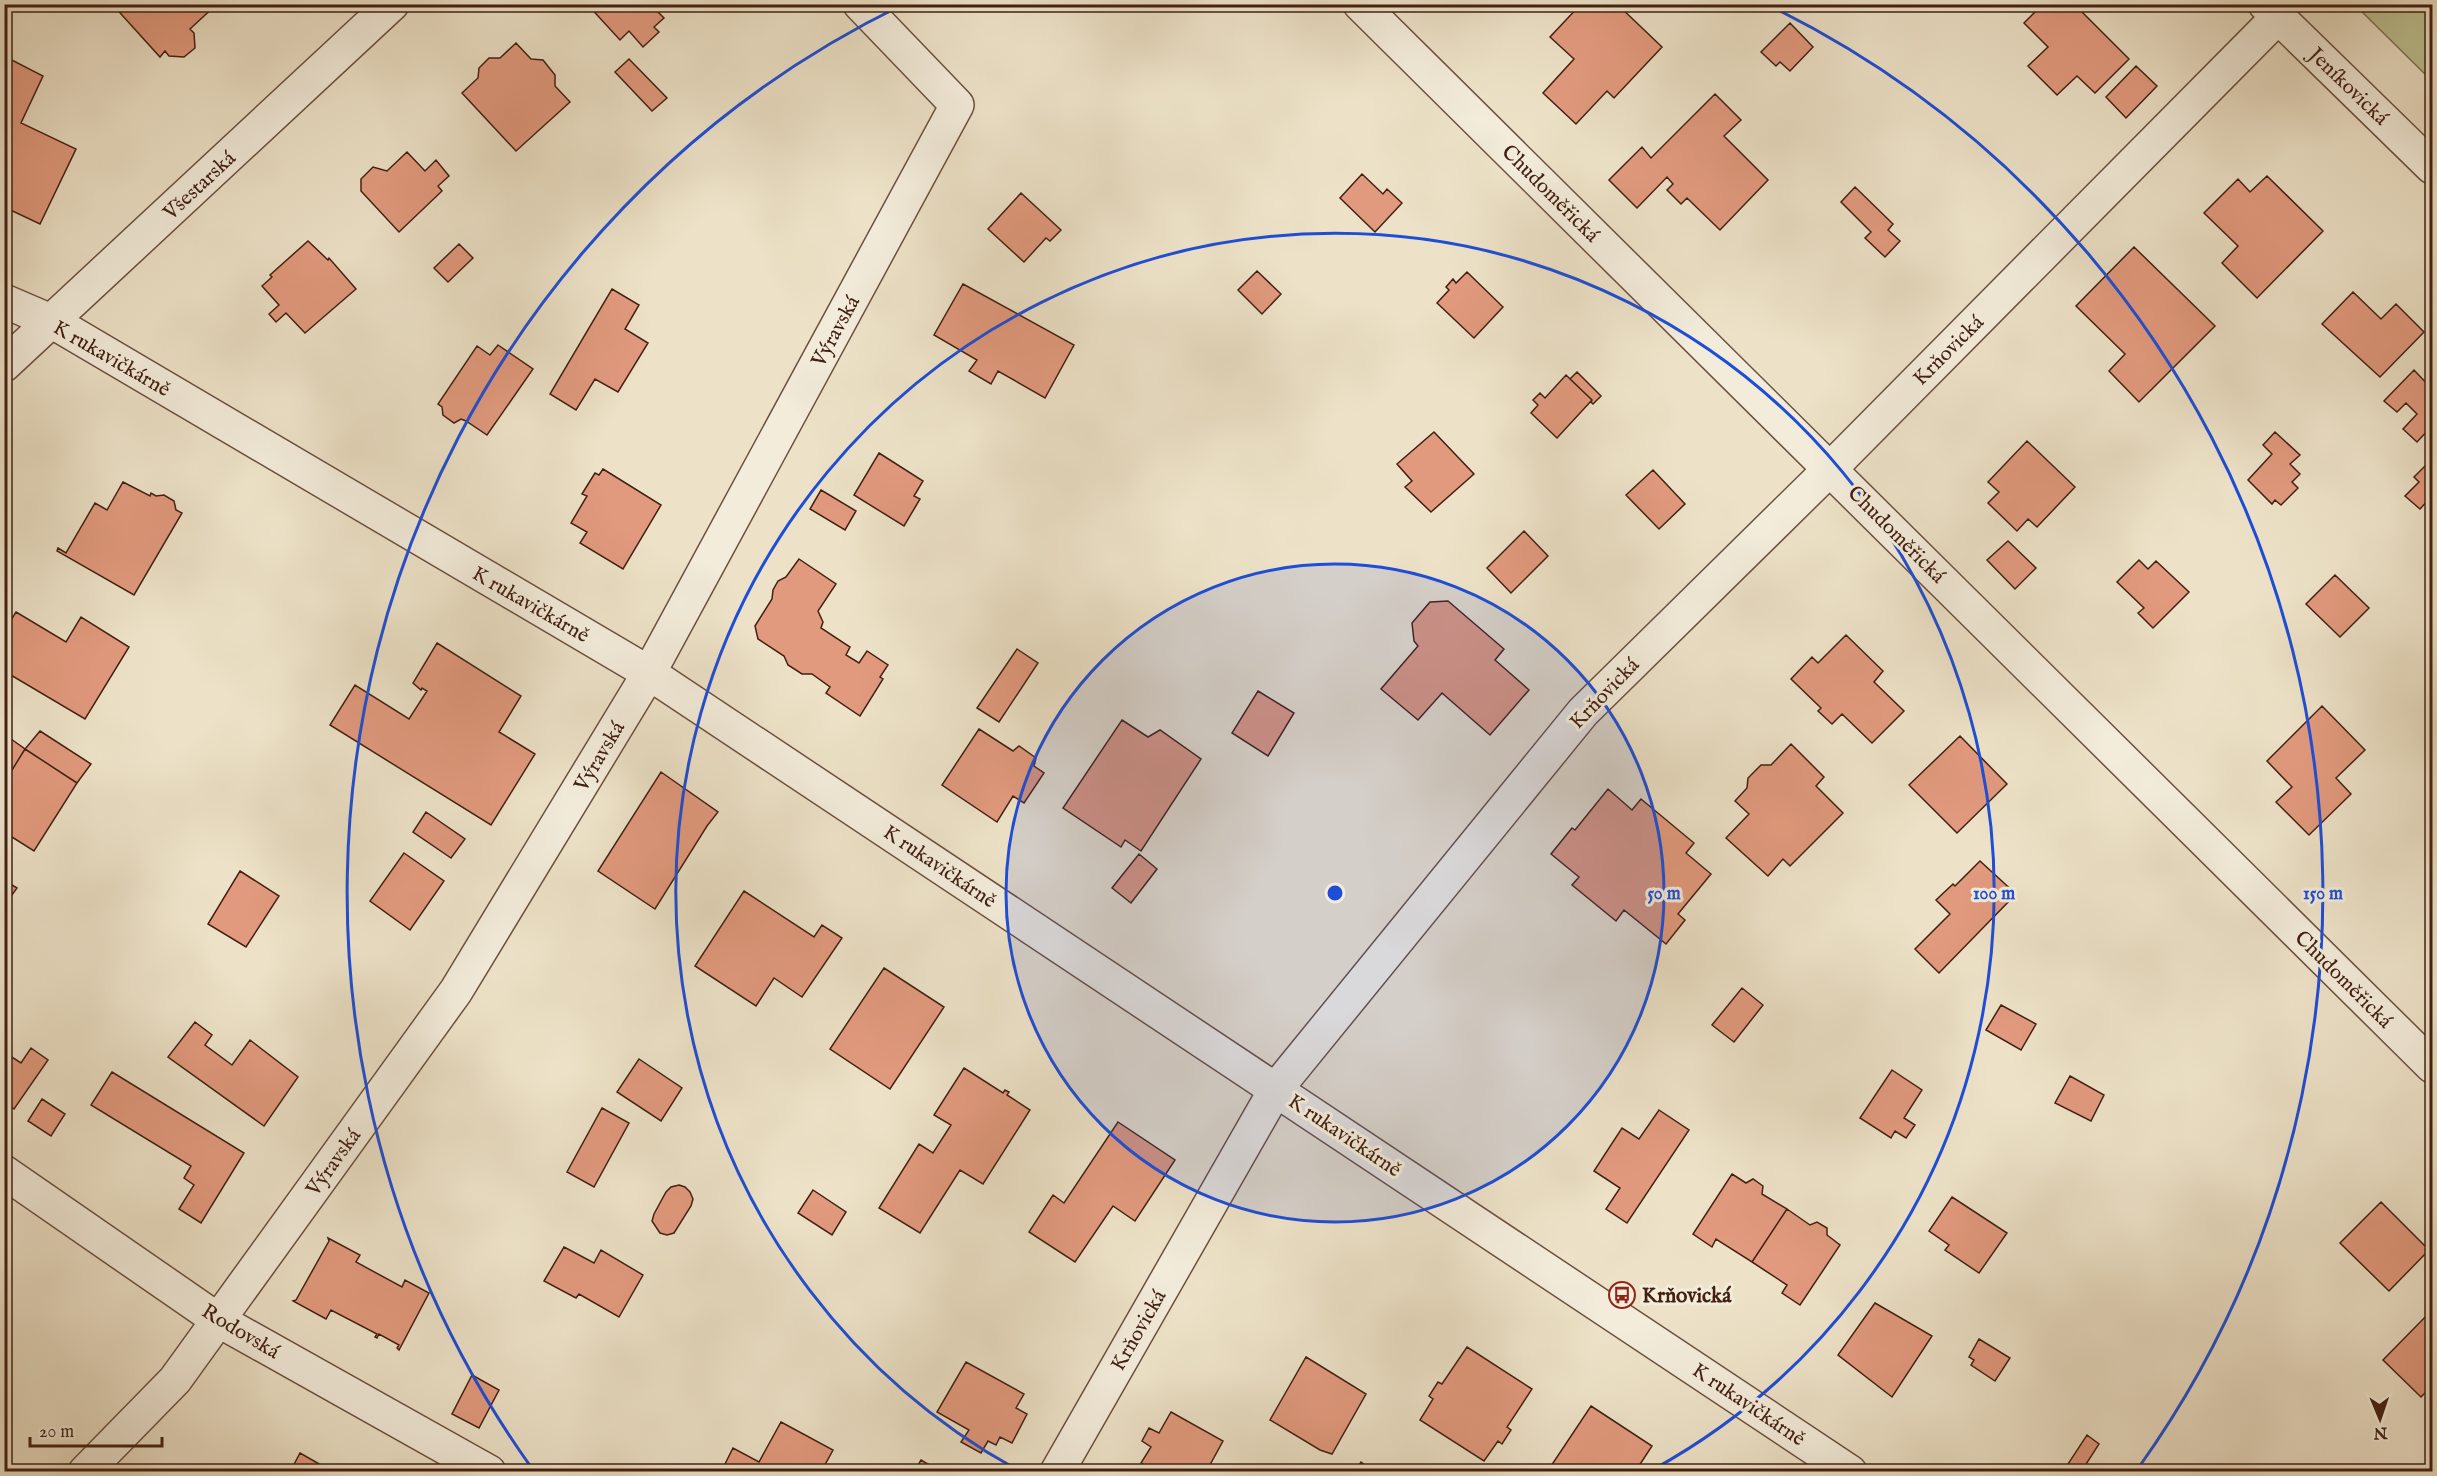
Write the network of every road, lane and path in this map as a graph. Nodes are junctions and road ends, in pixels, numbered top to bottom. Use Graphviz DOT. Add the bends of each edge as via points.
graph roads {
  1 [pos="392,4"];
  2 [pos="860,4"];
  3 [pos="1360,4"];
  4 [pos="2272,10"];
  5 [pos="2433,167"];
  6 [pos="4,301"];
  7 [pos="53,322"];
  8 [pos="4,365"];
  9 [pos="1831,468"];
  10 [pos="649,673"];
  11 [pos="2433,1066"];
  12 [pos="1276,1089"];
  13 [pos="4,1172"];
  14 [pos="218,1320"];
  15 [pos="85,1472"];
  16 [pos="489,1472"];
  17 [pos="1057,1472"];
  18 [pos="1850,1472"];
  1 -- 7 [label="street, Všestarská"];
  2 -- 10 [label="street, Výravská" via="957,105"];
  3 -- 9 [label="street, Chudoměřická"];
  4 -- 5 [label="street, Jeníkovická"];
  4 -- 9 [label="street, Krňovická"];
  6 -- 7 [label="street, K rukavičkárně"];
  7 -- 8 [label="street, Všestarská"];
  7 -- 10 [label="street, K rukavičkárně"];
  9 -- 11 [label="street, Chudoměřická"];
  9 -- 12 [label="street, Krňovická" via="1583,712"];
  10 -- 12 [label="street, K rukavičkárně"];
  10 -- 14 [label="street, Výravská" via="456,992"];
  12 -- 17 [label="street, Krňovická"];
  12 -- 18 [label="street, K rukavičkárně"];
  13 -- 14 [label="street, Rodovská"];
  14 -- 15 [label="street, Výravská" via="175,1380"];
  14 -- 16 [label="street, Rodovská"];
}
